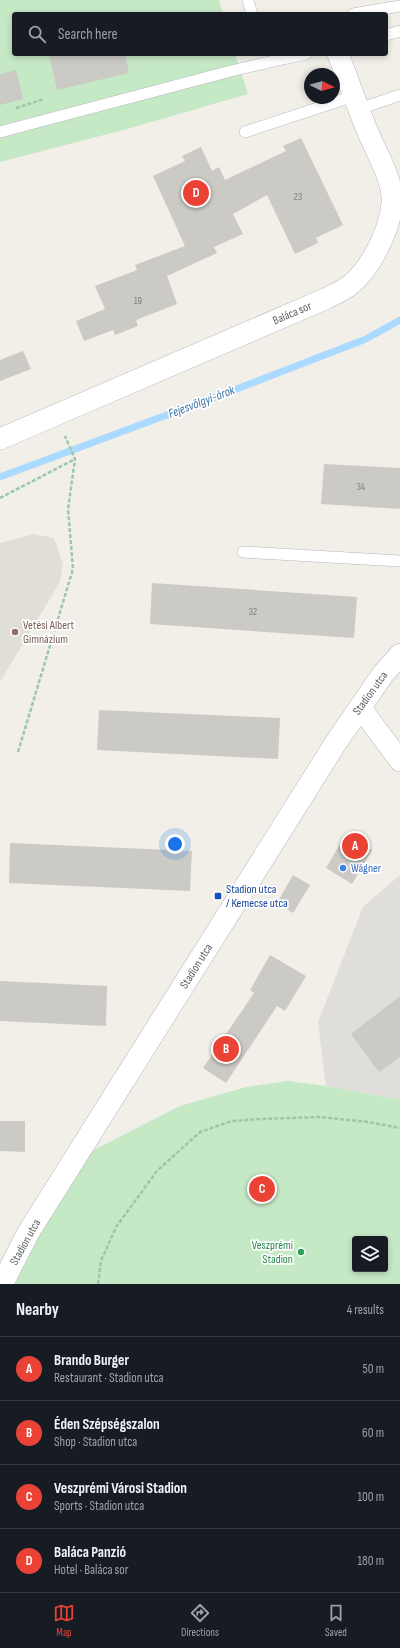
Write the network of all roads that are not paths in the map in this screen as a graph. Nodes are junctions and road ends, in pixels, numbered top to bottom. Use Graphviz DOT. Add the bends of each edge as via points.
graph roads {
  1 [pos="248,0"];
  2 [pos="400,6"];
  3 [pos="251,12"];
  4 [pos="365,12"];
  5 [pos="400,31"];
  6 [pos="388,34"];
  7 [pos="280,56"];
  8 [pos="296,56"];
  9 [pos="339,56"];
  10 [pos="287,58"];
  11 [pos="400,95"];
  12 [pos="357,103"];
  13 [pos="0,132"];
  14 [pos="245,132"];
  15 [pos="0,439"];
  16 [pos="243,552"];
  17 [pos="400,561"];
  18 [pos="400,656"];
  19 [pos="360,707"];
  20 [pos="400,761"];
  21 [pos="2,1284"];
  1 -- 3 [label="lane"];
  2 -- 4 [label="lane"];
  5 -- 6 [label="lane"];
  7 -- 10 [label="lane"];
  8 -- 10 [label="lane"];
  9 -- 12 [label="street, Baláca sor"];
  10 -- 13 [label="lane"];
  11 -- 12 [label="lane"];
  12 -- 14 [label="lane"];
  12 -- 15 [label="street, Baláca sor" via="389,181 393,202 386,230 373,259 350,285 326,299"];
  16 -- 17 [label="lane"];
  18 -- 19 [label="street, Stadion utca" via="383,674"];
  19 -- 20 [label="street"];
  19 -- 21 [label="street, Stadion utca" via="28,1233"];
}
